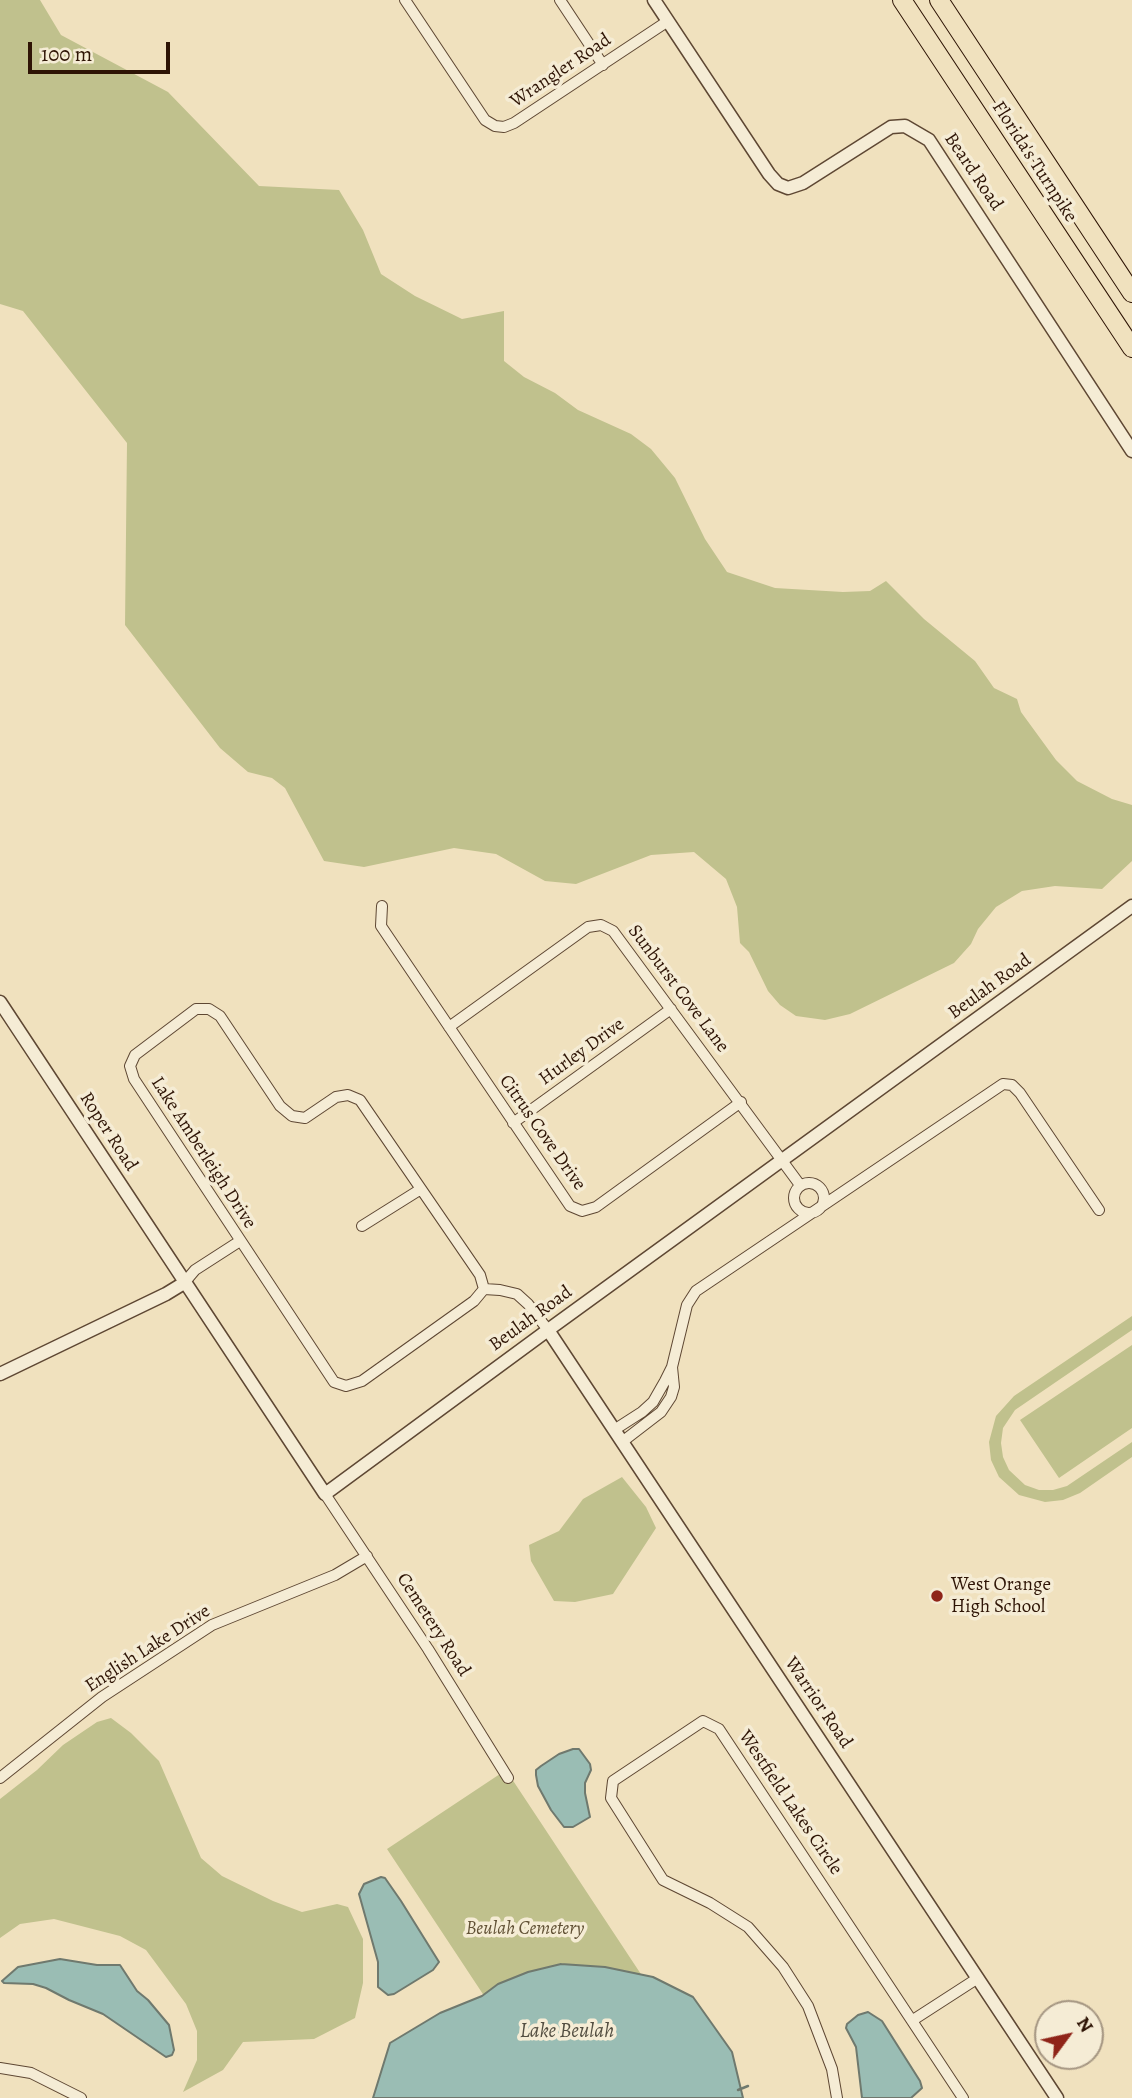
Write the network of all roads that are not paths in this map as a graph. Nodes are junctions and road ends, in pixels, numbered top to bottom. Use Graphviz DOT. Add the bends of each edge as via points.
graph roads {
  1 [pos="405,0"];
  2 [pos="560,0"];
  3 [pos="654,0"];
  4 [pos="902,0"];
  5 [pos="939,0"];
  6 [pos="668,21"];
  7 [pos="603,65"];
  8 [pos="1132,293"];
  9 [pos="1132,348"];
  10 [pos="1132,451"];
  11 [pos="382,906"];
  12 [pos="1132,906"];
  13 [pos="0,1002"];
  14 [pos="671,1009"];
  15 [pos="449,1027"];
  16 [pos="741,1102"];
  17 [pos="513,1123"];
  18 [pos="783,1160"];
  19 [pos="800,1185"];
  20 [pos="421,1189"];
  21 [pos="818,1210"];
  22 [pos="1099,1210"];
  23 [pos="362,1226"];
  24 [pos="240,1241"];
  25 [pos="184,1283"];
  26 [pos="484,1289"];
  27 [pos="548,1330"];
  28 [pos="0,1374"];
  29 [pos="618,1436"];
  30 [pos="325,1494"];
  31 [pos="367,1556"];
  32 [pos="508,1777"];
  33 [pos="0,1778"];
  34 [pos="978,1978"];
  35 [pos="913,2020"];
  36 [pos="0,2068"];
  37 [pos="81,2098"];
  38 [pos="837,2098"];
  39 [pos="963,2098"];
  40 [pos="1057,2098"];
  1 -- 7 [label="street, Wrangler Road" via="485,120 495,126 514,123"];
  2 -- 7 [label="street"];
  3 -- 6 [label="street, Beard Road"];
  4 -- 9 [label="highway, Florida's Turnpike"];
  5 -- 8 [label="highway, Florida's Turnpike"];
  6 -- 7 [label="street, Wrangler Road"];
  6 -- 10 [label="street, Beard Road" via="778,184 788,188 803,183 891,127 905,126 929,140"];
  11 -- 15 [label="street, Citrus Cove Drive" via="381,926"];
  12 -- 18 [label="street, Beulah Road"];
  13 -- 25 [label="street, Roper Road"];
  14 -- 15 [label="street, Sunburst Cove Lane" via="613,931 601,925 588,927"];
  14 -- 16 [label="street, Sunburst Cove Lane"];
  14 -- 17 [label="street, Hurley Drive"];
  15 -- 17 [label="street, Citrus Cove Drive"];
  16 -- 17 [label="street, Citrus Cove Drive" via="596,1207 582,1211 569,1206"];
  16 -- 18 [label="street, Sunburst Cove Lane"];
  18 -- 19 [label="street, Sunburst Cove Lane"];
  18 -- 27 [label="street, Beulah Road"];
  19 -- 21 [label="street" via="812,1183 822,1189 824,1201"];
  19 -- 21 [label="street" via="794,1195 796,1206 806,1213"];
  20 -- 23 [label="street"];
  20 -- 24 [label="street, Lake Amberleigh Drive" via="360,1100 336,1097 305,1118 292,1116 280,1106 220,1016 209,1009 196,1009 135,1055 130,1066 134,1079"];
  20 -- 26 [label="street, Lake Amberleigh Drive" via="480,1275"];
  21 -- 22 [label="street" via="1009,1083"];
  21 -- 29 [label="street" via="696,1291 687,1305 672,1367 671,1396 661,1412"];
  24 -- 25 [label="street" via="195,1270"];
  24 -- 26 [label="street, Lake Amberleigh Drive" via="334,1382 346,1386 362,1381 474,1301"];
  25 -- 28 [label="street"];
  25 -- 30 [label="street"];
  26 -- 27 [label="street" via="517,1294"];
  27 -- 29 [label="street, Warrior Road"];
  27 -- 30 [label="street, Beulah Road"];
  29 -- 34 [label="street, Warrior Road"];
  30 -- 31 [label="street, Cemetery Road"];
  31 -- 32 [label="street, Cemetery Road"];
  31 -- 33 [label="street, English Lake Drive" via="335,1575 212,1625 102,1697"];
  34 -- 35 [label="street"];
  34 -- 40 [label="street, Warrior Road"];
  35 -- 38 [label="street, Westfield Lakes Circle" via="719,1729 703,1721 613,1781 611,1798 663,1880 748,1927 783,1967 808,2006 832,2069"];
  35 -- 39 [label="street, Westfield Lakes Circle"];
  36 -- 37 [label="street" via="31,2073"];
}
